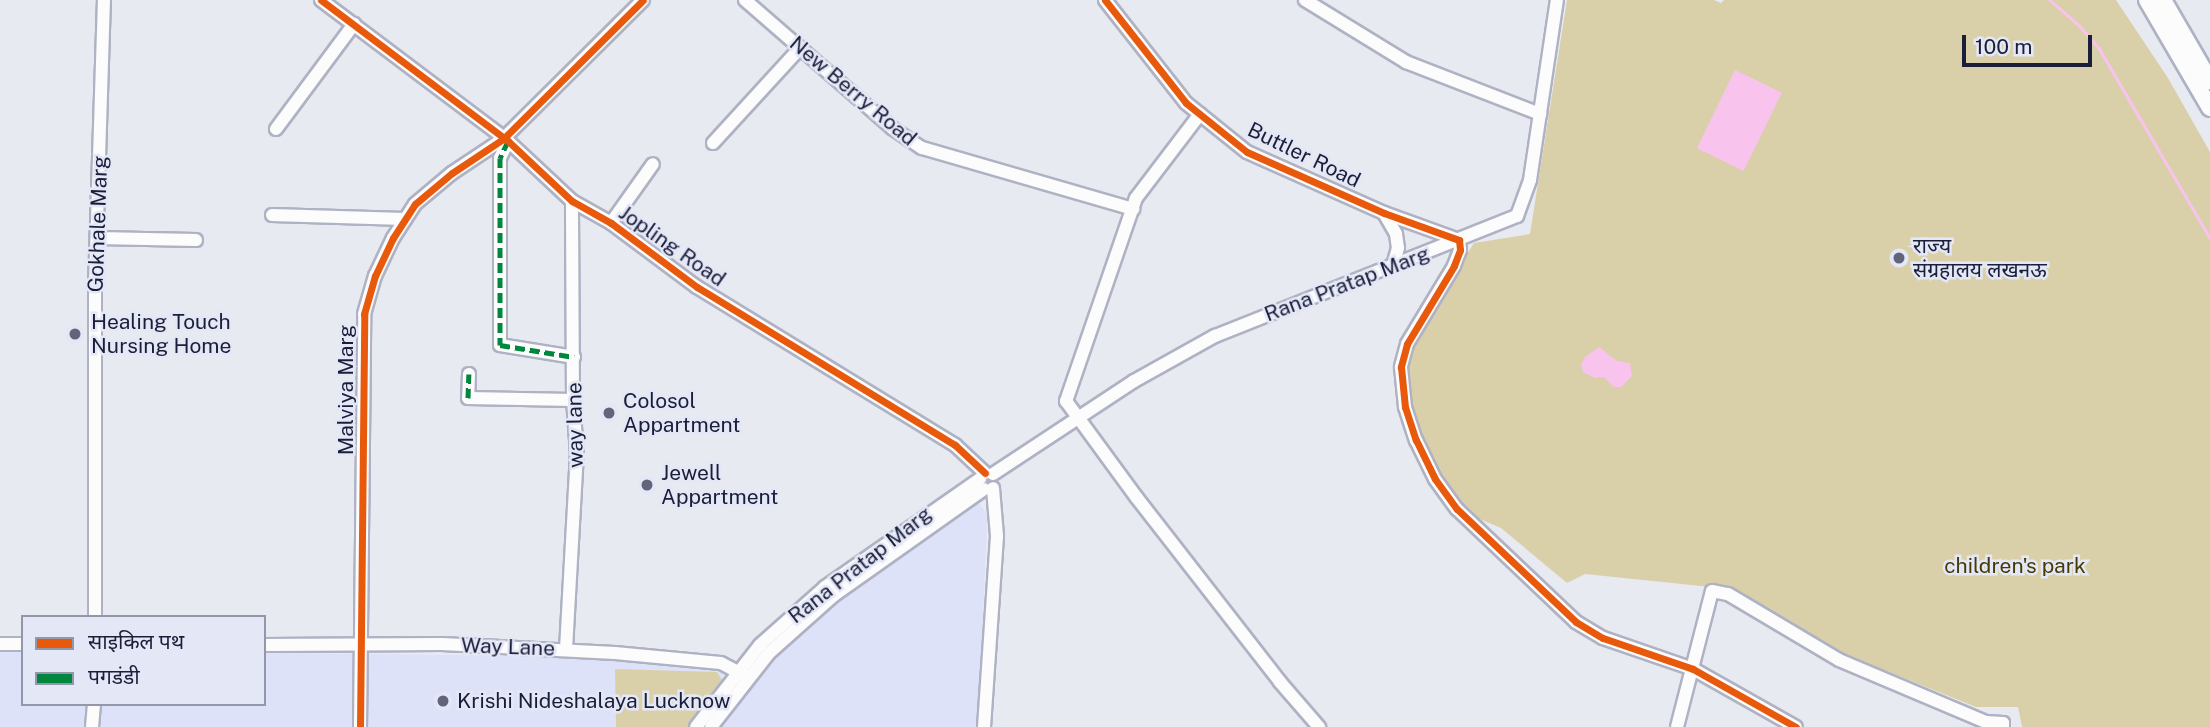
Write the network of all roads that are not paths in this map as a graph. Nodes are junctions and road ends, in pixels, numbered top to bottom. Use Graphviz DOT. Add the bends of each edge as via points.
graph roads {
  1 [pos="104,0"];
  2 [pos="321,0"];
  3 [pos="643,0"];
  4 [pos="745,0"];
  5 [pos="1105,0"];
  6 [pos="1305,0"];
  7 [pos="1557,0"];
  8 [pos="2147,0"];
  9 [pos="2163,0"];
  10 [pos="354,24"];
  11 [pos="800,48"];
  12 [pos="2210,81"];
  13 [pos="2210,108"];
  14 [pos="1200,114"];
  15 [pos="1540,114"];
  16 [pos="276,129"];
  17 [pos="505,140"];
  18 [pos="713,143"];
  19 [pos="653,164"];
  20 [pos="572,201"];
  21 [pos="1133,209"];
  22 [pos="1384,214"];
  23 [pos="272,215"];
  24 [pos="405,219"];
  25 [pos="611,223"];
  26 [pos="97,238"];
  27 [pos="196,240"];
  28 [pos="1459,240"];
  29 [pos="1393,265"];
  30 [pos="574,357"];
  31 [pos="469,374"];
  32 [pos="573,400"];
  33 [pos="1076,418"];
  34 [pos="987,481"];
  35 [pos="95,615"];
  36 [pos="0,644"];
  37 [pos="21,644"];
  38 [pos="266,645"];
  39 [pos="360,645"];
  40 [pos="566,649"];
  41 [pos="1693,669"];
  42 [pos="743,674"];
  43 [pos="94,706"];
  44 [pos="1794,726"];
  45 [pos="92,727"];
  46 [pos="360,727"];
  47 [pos="696,727"];
  48 [pos="711,727"];
  49 [pos="984,727"];
  50 [pos="1319,727"];
  51 [pos="1677,727"];
  52 [pos="2003,727"];
  1 -- 26 [label="street, Gokhale Marg"];
  2 -- 10 [label="street, Jopling Road"];
  3 -- 17 [label="street, Malviya Marg"];
  4 -- 11 [label="street, New Berry Road"];
  5 -- 14 [label="street, Buttler Road" via="1186,103"];
  6 -- 15 [label="street" via="1405,62"];
  7 -- 15 [label="street, Rana Pratap Marg"];
  8 -- 13 [label="main road"];
  9 -- 12 [label="main road"];
  10 -- 16 [label="street"];
  10 -- 17 [label="street, Jopling Road"];
  11 -- 18 [label="street"];
  11 -- 21 [label="street, New Berry Road" via="892,128 922,148"];
  14 -- 21 [label="street" via="1136,198"];
  14 -- 22 [label="street, Buttler Road" via="1247,152"];
  15 -- 28 [label="street, Rana Pratap Marg" via="1530,180 1517,216"];
  17 -- 20 [label="street, Jopling Road"];
  17 -- 24 [label="street, Malviya Marg" via="450,175 415,204"];
  17 -- 30 [label="street" via="500,158 500,345"];
  19 -- 25 [label="street"];
  20 -- 25 [label="street, Jopling Road"];
  20 -- 30 [label="street, way lane"];
  21 -- 33 [label="street" via="1066,401"];
  22 -- 28 [label="street, Buttler Road"];
  22 -- 29 [label="street" via="1396,234"];
  23 -- 24 [label="street"];
  24 -- 39 [label="street, Malviya Marg" via="375,276 364,314"];
  25 -- 34 [label="street, Jopling Road" via="697,287 955,445"];
  26 -- 27 [label="street"];
  26 -- 35 [label="street, Gokhale Marg"];
  28 -- 29 [label="street, Rana Pratap Marg"];
  28 -- 41 [label="street" via="1454,266 1406,344 1401,367 1405,407 1436,479 1457,509 1576,622 1603,638"];
  29 -- 33 [label="street, Rana Pratap Marg" via="1215,336"];
  30 -- 32 [label="street, way lane"];
  31 -- 32 [label="street" via="468,398"];
  32 -- 40 [label="street, way lane" via="577,454"];
  33 -- 34 [label="street, Rana Pratap Marg"];
  33 -- 50 [label="street"];
  34 -- 42 [label="street, Rana Pratap Marg" via="833,596"];
  34 -- 49 [label="street" via="997,536"];
  36 -- 37 [label="street"];
  38 -- 39 [label="street, Way Lane"];
  39 -- 40 [label="street, Way Lane"];
  39 -- 46 [label="street, Malviya Marg"];
  40 -- 42 [label="street, Way Lane" via="721,663"];
  41 -- 44 [label="street"];
  41 -- 51 [label="street"];
  41 -- 52 [label="street" via="1712,591 1728,594 1850,665 1986,722 2003,723"];
  42 -- 47 [label="street, Rana Pratap Marg"];
  42 -- 48 [label="street, Rana Pratap Marg"];
  43 -- 45 [label="street"];
}
